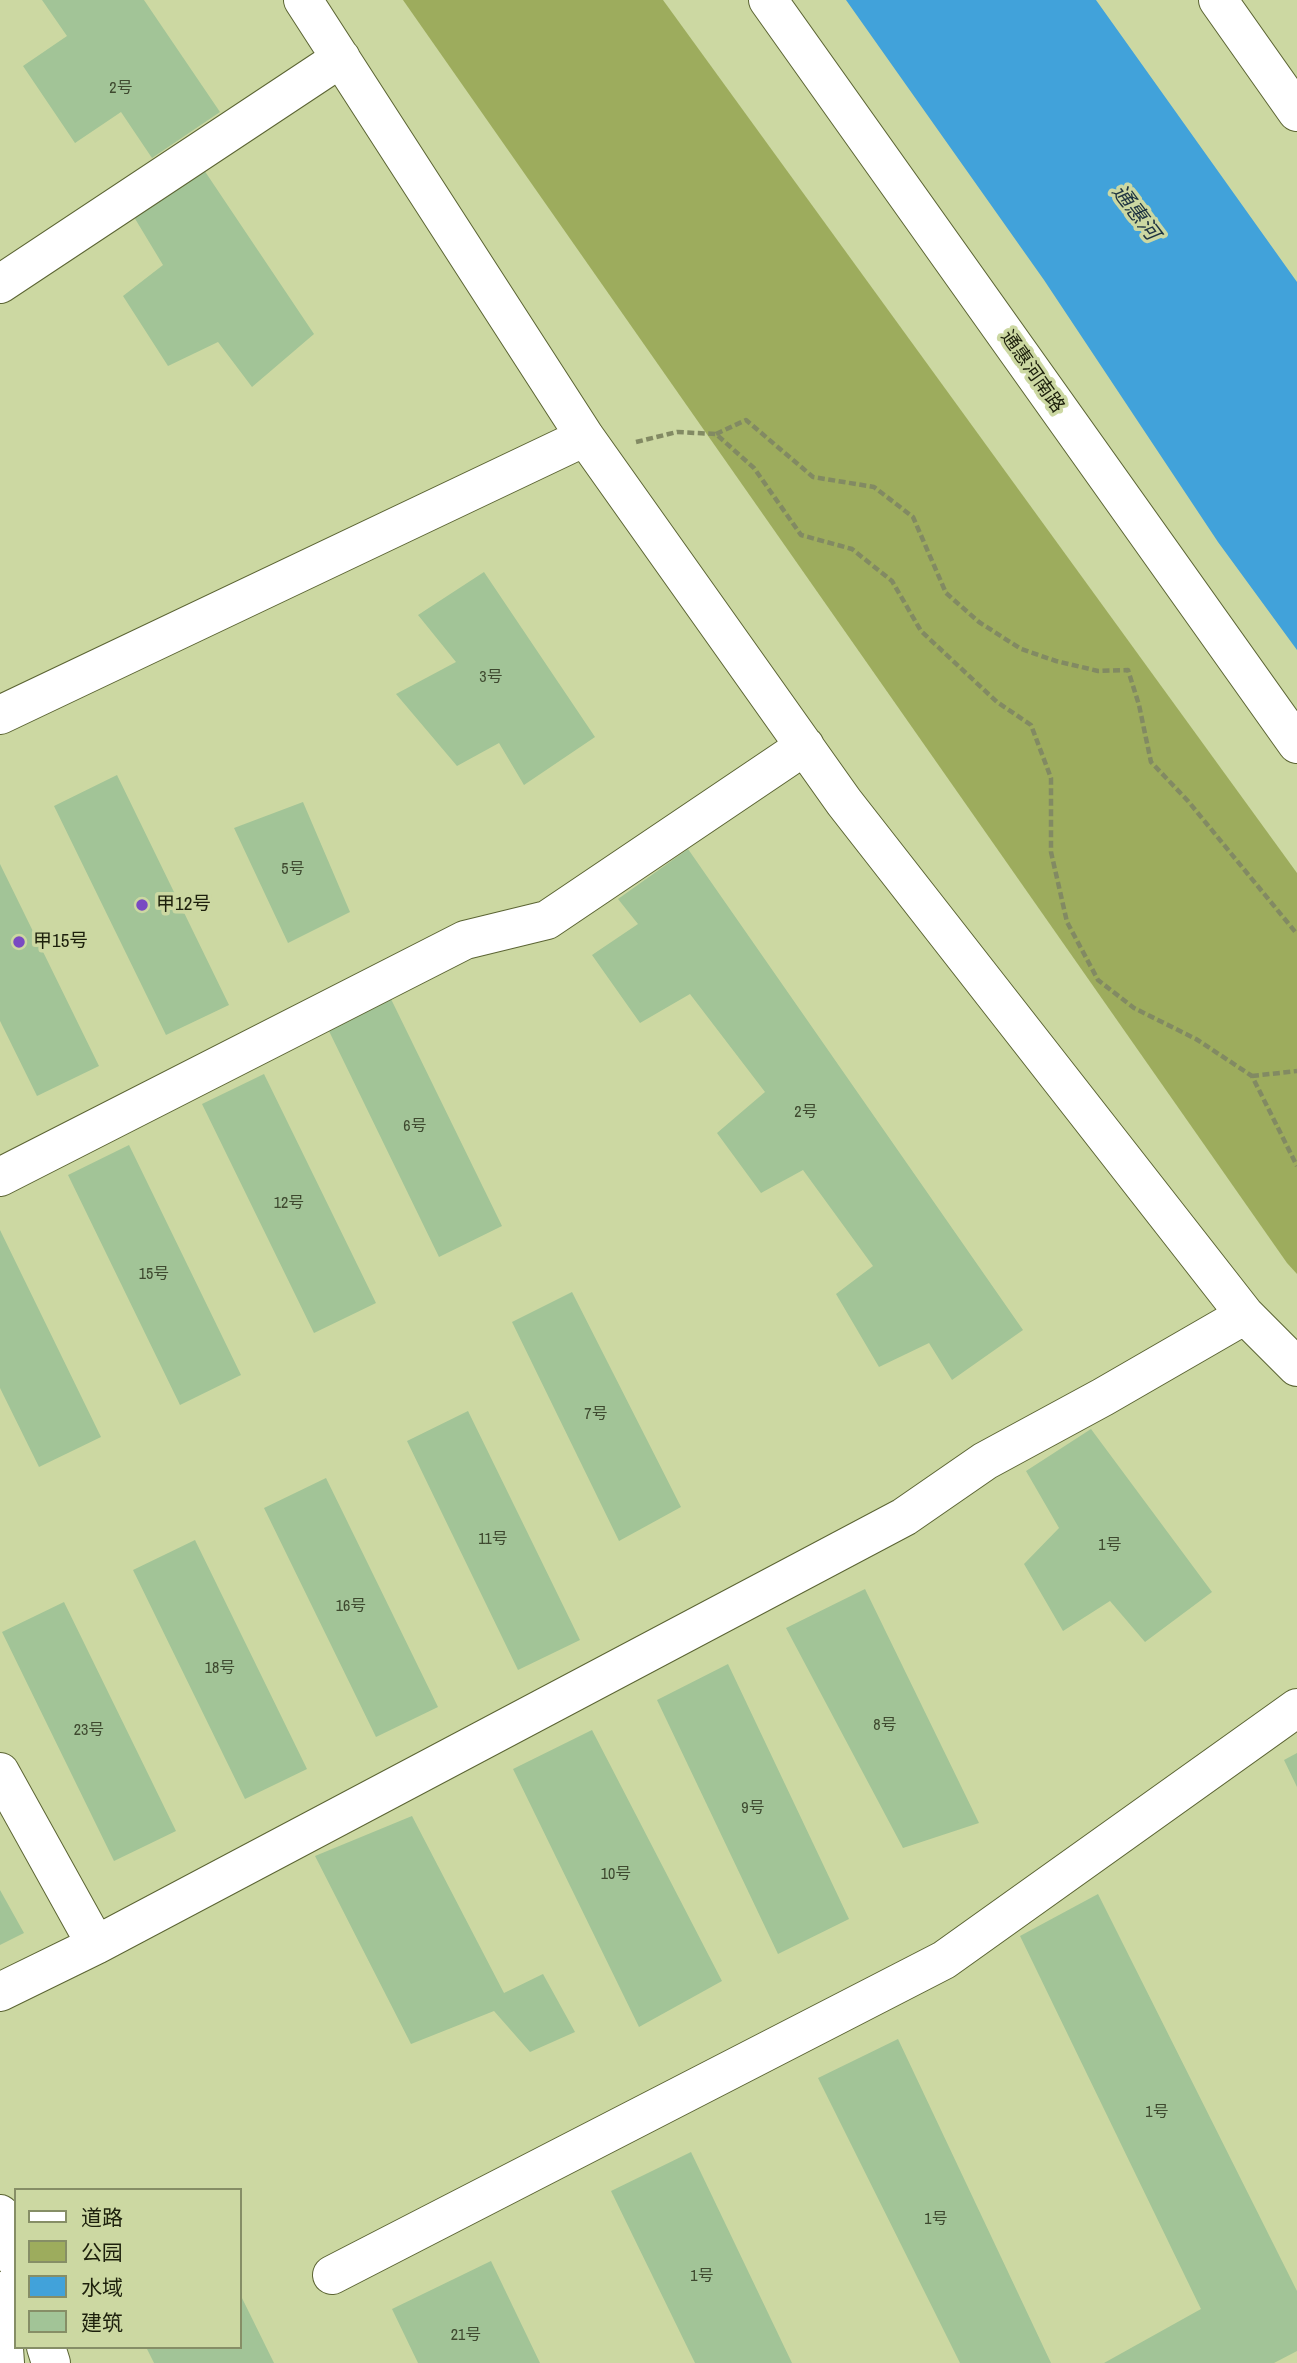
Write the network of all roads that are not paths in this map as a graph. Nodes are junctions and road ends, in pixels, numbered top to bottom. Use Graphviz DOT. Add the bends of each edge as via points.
graph roads {
  1 [pos="303,0"];
  2 [pos="768,0"];
  3 [pos="1218,0"];
  4 [pos="341,58"];
  5 [pos="1297,112"];
  6 [pos="0,284"];
  7 [pos="593,448"];
  8 [pos="0,715"];
  9 [pos="1297,744"];
  10 [pos="805,746"];
  11 [pos="0,1177"];
  12 [pos="1245,1315"];
  13 [pos="1297,1367"];
  14 [pos="1297,1708"];
  15 [pos="0,1772"];
  16 [pos="96,1945"];
  17 [pos="0,1992"];
  18 [pos="0,2214"];
  19 [pos="14,2254"];
  20 [pos="332,2275"];
  21 [pos="0,2291"];
  22 [pos="5,2363"];
  1 -- 4 [label="street"];
  2 -- 9 [label="street, 通惠河南路"];
  3 -- 5 [label="street"];
  4 -- 6 [label="street"];
  4 -- 7 [label="street"];
  7 -- 8 [label="street"];
  7 -- 10 [label="street"];
  10 -- 11 [label="street" via="547,920 465,940"];
  10 -- 12 [label="street"];
  12 -- 13 [label="street"];
  12 -- 16 [label="street" via="985,1461 904,1517"];
  14 -- 20 [label="street" via="944,1960"];
  15 -- 16 [label="street"];
  16 -- 17 [label="street"];
  18 -- 19 [label="street"];
  21 -- 22 [label="street"];
}
